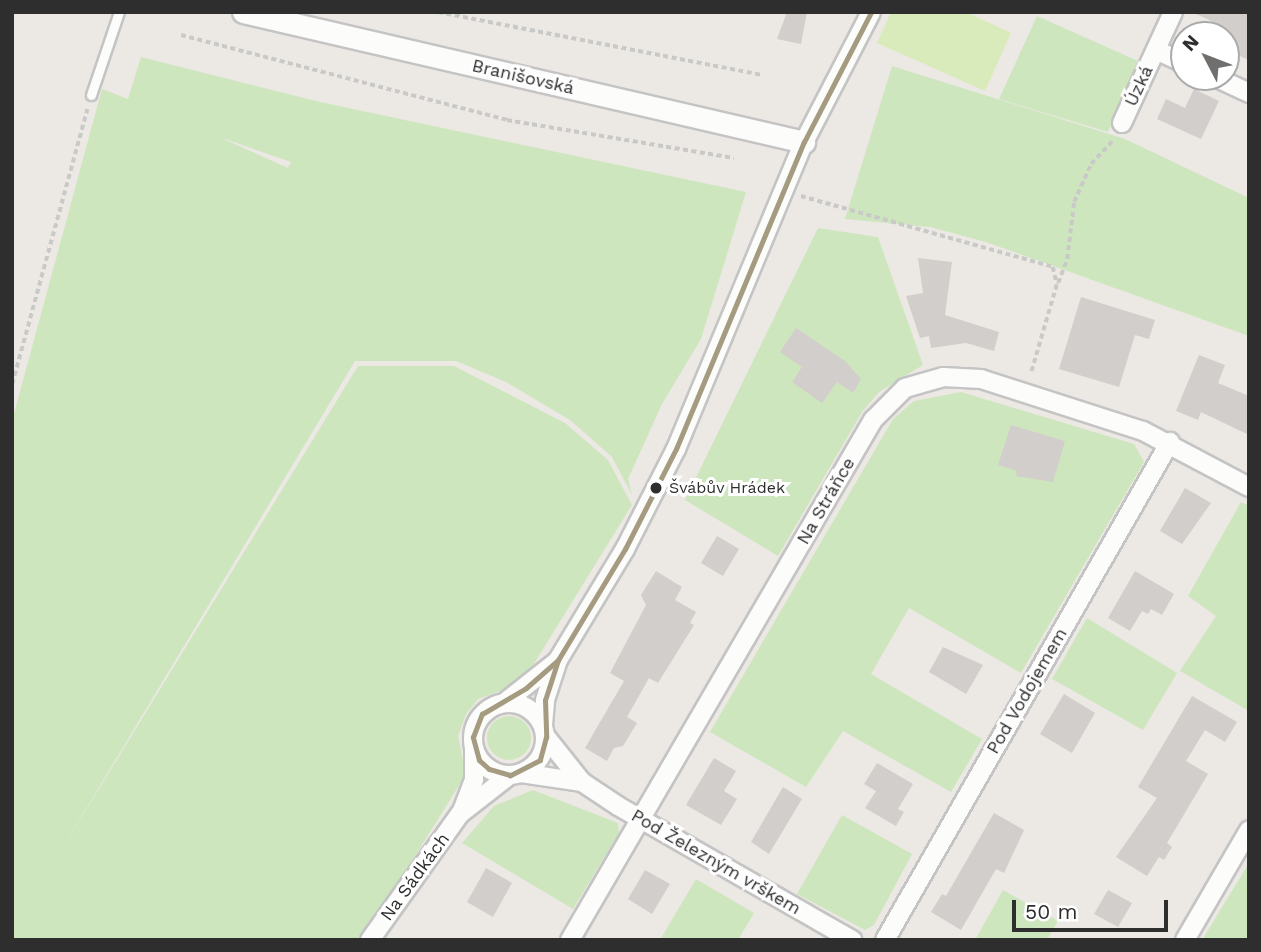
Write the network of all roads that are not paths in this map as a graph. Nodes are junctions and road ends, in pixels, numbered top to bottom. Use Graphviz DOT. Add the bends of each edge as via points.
graph roads {
  1 [pos="119,12"];
  2 [pos="243,12"];
  3 [pos="871,12"];
  4 [pos="1173,12"];
  5 [pos="1156,50"];
  6 [pos="1170,56"];
  7 [pos="91,95"];
  8 [pos="1122,123"];
  9 [pos="804,142"];
  10 [pos="1170,442"];
  11 [pos="1249,487"];
  12 [pos="558,660"];
  13 [pos="504,703"];
  14 [pos="545,731"];
  15 [pos="474,749"];
  16 [pos="515,774"];
  17 [pos="582,782"];
  18 [pos="460,814"];
  19 [pos="640,818"];
  20 [pos="1249,830"];
  21 [pos="370,940"];
  22 [pos="570,940"];
  23 [pos="852,940"];
  24 [pos="885,940"];
  25 [pos="1185,940"];
  1 -- 7 [label="lane"];
  2 -- 9 [label="street, Branišovská"];
  3 -- 9 [label="street"];
  4 -- 5 [label="street, Úzká"];
  5 -- 6 [label="street, Úzká"];
  5 -- 8 [label="street, Úzká"];
  9 -- 12 [label="street" via="676,449 625,548"];
  10 -- 11 [label="street, Na Stráňce"];
  10 -- 19 [label="street, Na Stráňce" via="961,375 920,381 887,403"];
  10 -- 24 [label="street, Pod Vodojemem"];
  12 -- 13 [label="street"];
  12 -- 14 [label="street" via="545,700"];
  13 -- 14 [label="street" via="527,706"];
  13 -- 15 [label="street" via="482,714 473,737"];
  14 -- 16 [label="street" via="540,760"];
  14 -- 17 [label="street, Pod Železným vrškem"];
  15 -- 16 [label="street" via="489,769"];
  15 -- 18 [label="street, Na Sádkách" via="474,779"];
  16 -- 17 [label="street, Pod Železným vrškem"];
  16 -- 18 [label="street, Na Sádkách"];
  17 -- 19 [label="street, Pod Železným vrškem"];
  18 -- 21 [label="street, Na Sádkách"];
  19 -- 22 [label="street, Na Stráňce"];
  19 -- 23 [label="street, Pod Železným vrškem"];
  20 -- 25 [label="street"];
}
